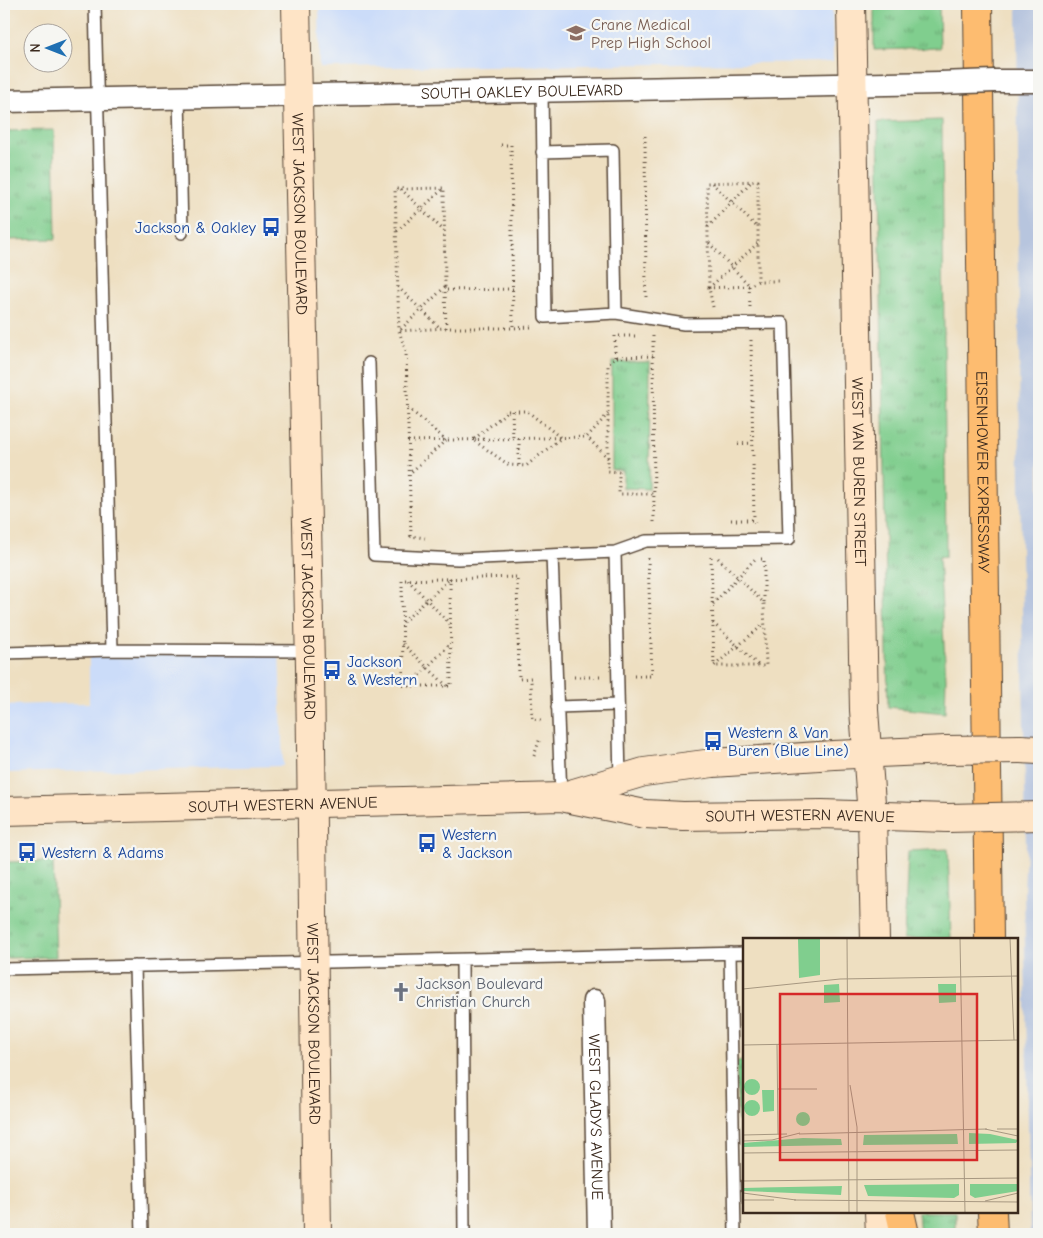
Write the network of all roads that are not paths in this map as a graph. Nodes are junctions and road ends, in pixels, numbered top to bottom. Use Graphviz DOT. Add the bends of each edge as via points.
graph roads {
  1 [pos="95,4"];
  2 [pos="296,4"];
  3 [pos="851,4"];
  4 [pos="978,4"];
  5 [pos="1039,81"];
  6 [pos="852,84"];
  7 [pos="542,90"];
  8 [pos="298,95"];
  9 [pos="179,97"];
  10 [pos="98,99"];
  11 [pos="4,101"];
  12 [pos="542,152"];
  13 [pos="182,233"];
  14 [pos="616,313"];
  15 [pos="369,363"];
  16 [pos="615,552"];
  17 [pos="552,555"];
  18 [pos="112,650"];
  19 [pos="310,651"];
  20 [pos="4,653"];
  21 [pos="618,705"];
  22 [pos="558,707"];
  23 [pos="1039,750"];
  24 [pos="868,753"];
  25 [pos="620,780"];
  26 [pos="560,797"];
  27 [pos="311,804"];
  28 [pos="4,811"];
  29 [pos="872,816"];
  30 [pos="1039,816"];
  31 [pos="875,938"];
  32 [pos="989,938"];
  33 [pos="730,953"];
  34 [pos="743,953"];
  35 [pos="462,960"];
  36 [pos="313,962"];
  37 [pos="136,966"];
  38 [pos="4,969"];
  39 [pos="594,1001"];
  40 [pos="879,1213"];
  41 [pos="900,1213"];
  42 [pos="992,1213"];
  43 [pos="142,1234"];
  44 [pos="317,1234"];
  45 [pos="464,1234"];
  46 [pos="599,1234"];
  47 [pos="735,1234"];
  48 [pos="880,1234"];
  49 [pos="905,1234"];
  50 [pos="993,1234"];
  1 -- 10 [label="lane"];
  2 -- 8 [label="street, WEST JACKSON BOULEVARD"];
  3 -- 6 [label="street, WEST VAN BUREN STREET"];
  4 -- 32 [label="highway, EISENHOWER EXPRESSWAY"];
  5 -- 6 [label="street, SOUTH OAKLEY BOULEVARD, bridge"];
  6 -- 7 [label="street, SOUTH OAKLEY BOULEVARD"];
  6 -- 24 [label="street, WEST VAN BUREN STREET" via="864,700"];
  7 -- 8 [label="street, SOUTH OAKLEY BOULEVARD"];
  7 -- 12 [label="lane"];
  8 -- 9 [label="street, SOUTH OAKLEY BOULEVARD"];
  8 -- 19 [label="street, WEST JACKSON BOULEVARD"];
  9 -- 10 [label="street, SOUTH OAKLEY BOULEVARD"];
  9 -- 13 [label="lane"];
  10 -- 11 [label="street, SOUTH OAKLEY BOULEVARD"];
  10 -- 18 [label="lane"];
  12 -- 14 [label="lane" via="613,150"];
  12 -- 14 [label="lane" via="545,317"];
  14 -- 16 [label="lane" via="684,324 783,323 789,539 646,542"];
  15 -- 17 [label="lane" via="374,555 458,559"];
  16 -- 17 [label="lane"];
  16 -- 21 [label="lane"];
  17 -- 22 [label="lane"];
  18 -- 19 [label="lane"];
  18 -- 20 [label="lane"];
  19 -- 27 [label="street, WEST JACKSON BOULEVARD"];
  21 -- 22 [label="lane"];
  21 -- 25 [label="lane"];
  22 -- 26 [label="lane"];
  23 -- 24 [label="street, SOUTH WESTERN AVENUE, bridge"];
  24 -- 25 [label="street, SOUTH WESTERN AVENUE" via="714,764 644,772"];
  24 -- 29 [label="street, WEST VAN BUREN STREET"];
  25 -- 26 [label="street, SOUTH WESTERN AVENUE"];
  26 -- 27 [label="street, SOUTH WESTERN AVENUE"];
  26 -- 29 [label="street, SOUTH WESTERN AVENUE" via="645,814"];
  27 -- 28 [label="street, SOUTH WESTERN AVENUE"];
  27 -- 36 [label="street, WEST JACKSON BOULEVARD"];
  29 -- 30 [label="street, SOUTH WESTERN AVENUE, bridge"];
  29 -- 31 [label="street, WEST VAN BUREN STREET"];
  33 -- 34 [label="lane"];
  33 -- 35 [label="lane"];
  33 -- 47 [label="lane"];
  35 -- 36 [label="lane"];
  35 -- 45 [label="lane"];
  36 -- 37 [label="lane"];
  36 -- 44 [label="street, WEST JACKSON BOULEVARD"];
  37 -- 38 [label="lane"];
  37 -- 43 [label="lane"];
  39 -- 46 [label="street, WEST GLADYS AVENUE"];
  40 -- 48 [label="street"];
  41 -- 49 [label="highway"];
  42 -- 50 [label="highway"];
}
